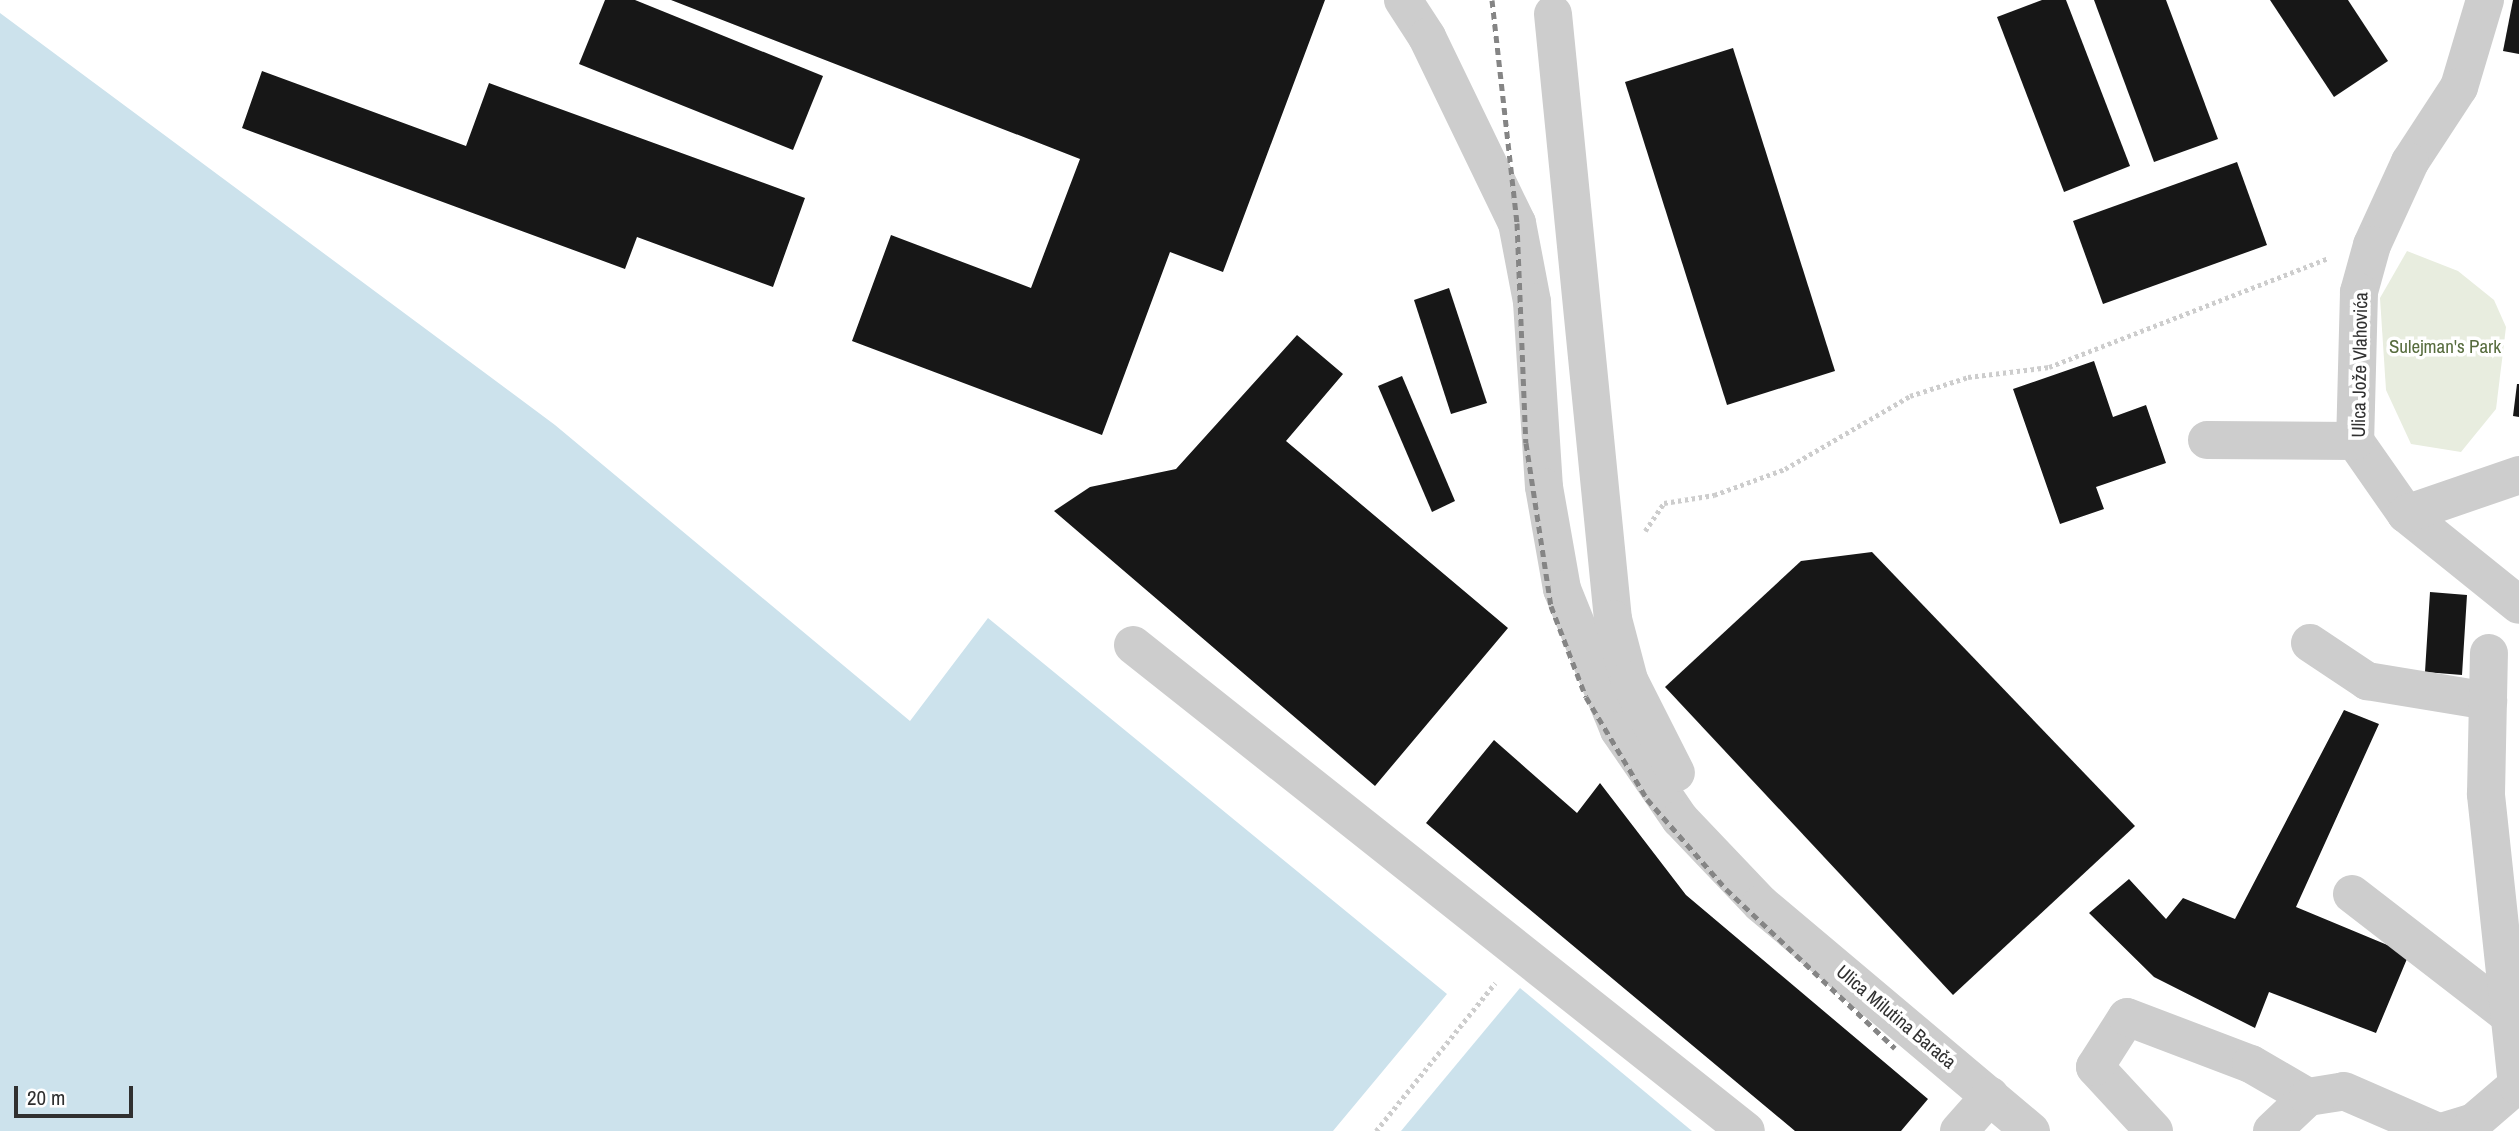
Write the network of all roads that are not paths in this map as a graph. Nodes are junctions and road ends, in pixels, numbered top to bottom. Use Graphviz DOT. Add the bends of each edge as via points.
graph roads {
  1 [pos="1403,0"];
  2 [pos="2485,0"];
  3 [pos="1553,14"];
  4 [pos="2207,440"];
  5 [pos="2356,441"];
  6 [pos="2519,475"];
  7 [pos="2406,514"];
  8 [pos="2519,605"];
  9 [pos="2310,643"];
  10 [pos="1133,645"];
  11 [pos="2489,653"];
  12 [pos="2488,701"];
  13 [pos="2505,850"];
  14 [pos="2352,894"];
  15 [pos="1761,904"];
  16 [pos="2507,1014"];
  17 [pos="1990,1096"];
  18 [pos="2308,1097"];
  19 [pos="1745,1131"];
  20 [pos="1959,1131"];
  21 [pos="2031,1131"];
  22 [pos="2154,1131"];
  23 [pos="2272,1131"];
  24 [pos="2436,1131"];
  25 [pos="2445,1131"];
  1 -- 15 [label="street" via="1427,37 1517,223 1532,302 1544,487 1562,589 1619,730 1646,774"];
  2 -- 5 [label="street, Ulica Jože Vlahovića" via="2459,87 2410,162 2372,245 2359,292"];
  3 -- 15 [label="street" via="1612,619 1629,680 1656,741"];
  4 -- 5 [label="street"];
  5 -- 7 [label="street, Ulica Jože Vlahovića"];
  6 -- 7 [label="street"];
  7 -- 8 [label="street, Ulica Jože Vlahovića"];
  9 -- 12 [label="street" via="2367,681"];
  10 -- 19 [label="street"];
  11 -- 12 [label="street"];
  12 -- 13 [label="street"];
  13 -- 16 [label="street"];
  14 -- 16 [label="street"];
  15 -- 17 [label="street, Ulica Milutina Barača"];
  16 -- 25 [label="street" via="2517,1085 2474,1122"];
  17 -- 20 [label="street"];
  17 -- 21 [label="street, Ulica Milutina Barača"];
  18 -- 22 [label="street" via="2251,1064 2127,1017 2095,1068"];
  18 -- 23 [label="street"];
  18 -- 24 [label="street" via="2344,1091"];
}
